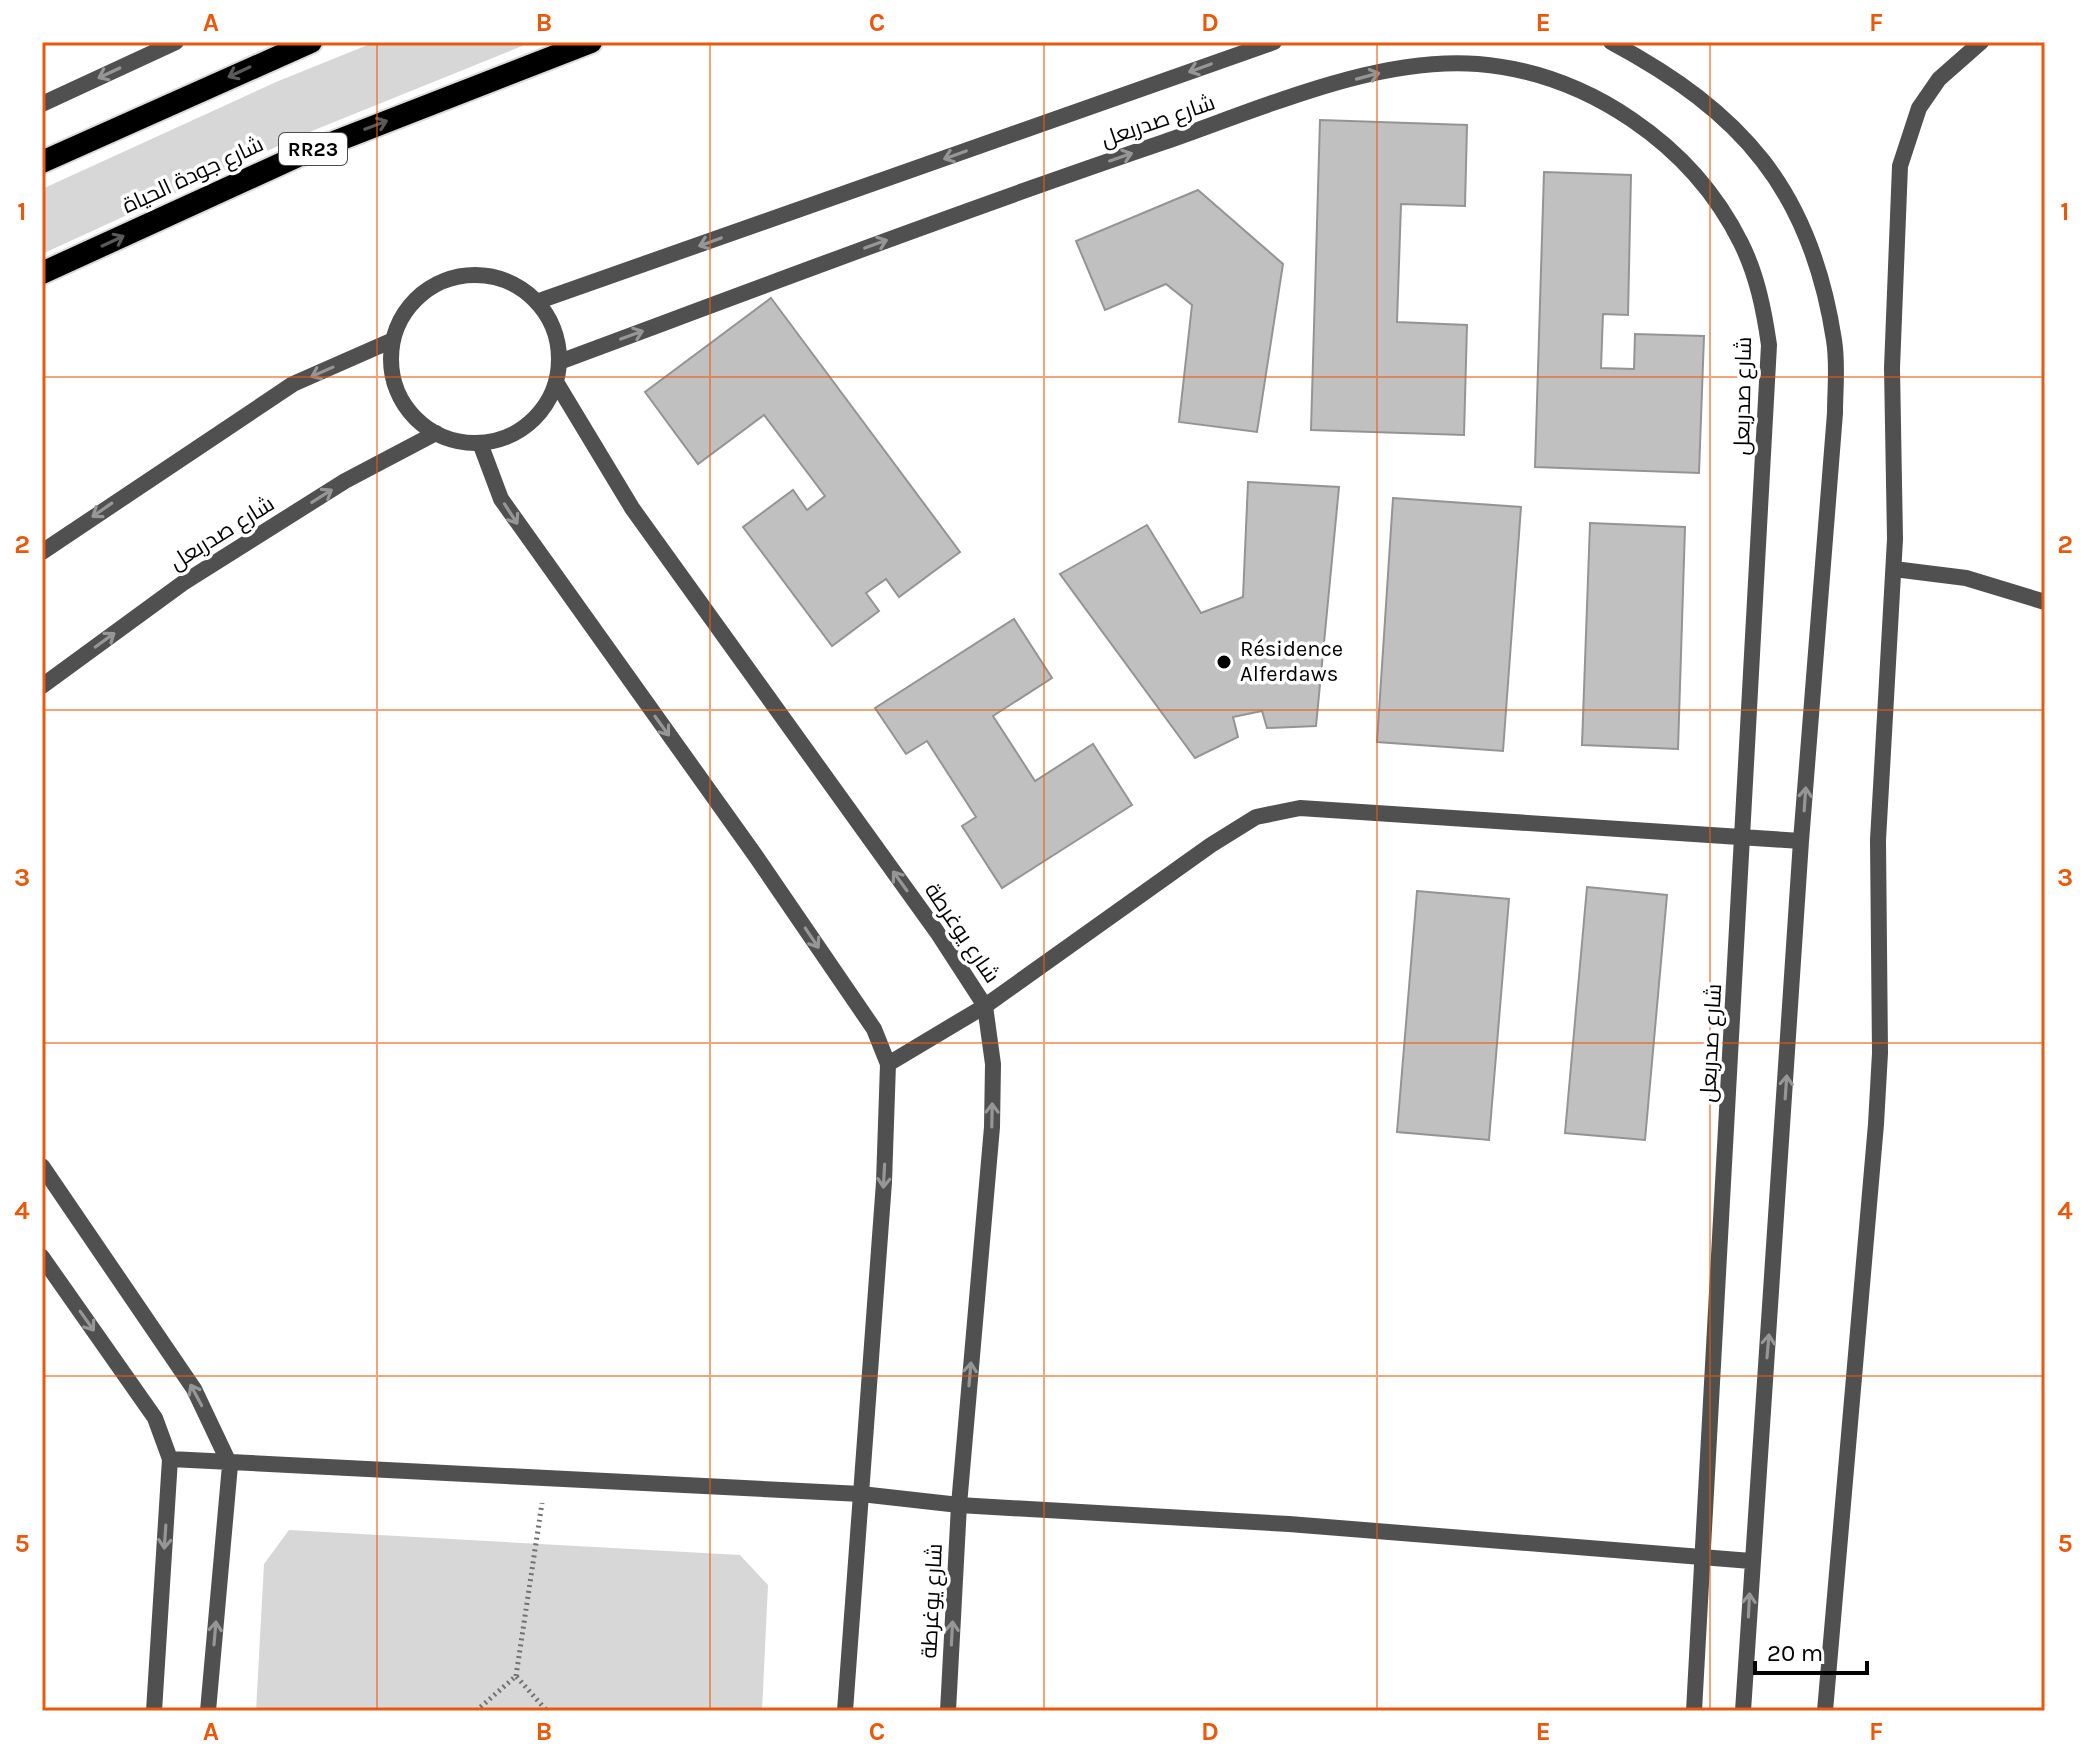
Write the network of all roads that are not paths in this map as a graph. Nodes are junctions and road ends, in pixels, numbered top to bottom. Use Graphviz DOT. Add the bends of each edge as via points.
graph roads {
  1 [pos="176,42"];
  2 [pos="311,42"];
  3 [pos="591,42"];
  4 [pos="1274,42"];
  5 [pos="1611,42"];
  6 [pos="1981,42"];
  7 [pos="42,104"];
  8 [pos="42,162"];
  9 [pos="42,273"];
  10 [pos="539,301"];
  11 [pos="393,340"];
  12 [pos="559,362"];
  13 [pos="556,382"];
  14 [pos="436,433"];
  15 [pos="480,443"];
  16 [pos="42,552"];
  17 [pos="1894,569"];
  18 [pos="2045,602"];
  19 [pos="42,686"];
  20 [pos="1744,838"];
  21 [pos="1801,841"];
  22 [pos="985,1006"];
  23 [pos="888,1064"];
  24 [pos="42,1166"];
  25 [pos="42,1257"];
  26 [pos="170,1459"];
  27 [pos="230,1465"];
  28 [pos="861,1494"];
  29 [pos="959,1505"];
  30 [pos="1704,1556"];
  31 [pos="1751,1561"];
  32 [pos="154,1711"];
  33 [pos="208,1711"];
  34 [pos="845,1711"];
  35 [pos="948,1711"];
  36 [pos="1694,1711"];
  37 [pos="1743,1711"];
  38 [pos="1825,1711"];
  1 -- 7 [label="street, one-way"];
  2 -- 8 [label="highway, one-way"];
  9 -- 3 [label="highway, شارع جودة الحياة / RR23, one-way" via="298,156"];
  4 -- 10 [label="street, شارع صدربعل, one-way"];
  21 -- 5 [label="street, one-way" via="1835,413 1835,343 1822,284 1801,218 1762,156 1705,99"];
  6 -- 17 [label="street" via="1939,79 1919,108 1900,166 1892,368"];
  10 -- 11 [label="street" via="505,281 480,275 452,277 410,305"];
  10 -- 12 [label="street" via="554,332"];
  11 -- 14 [label="street" via="396,389 410,413"];
  11 -- 16 [label="street, one-way" via="293,384"];
  12 -- 13 [label="street"];
  12 -- 20 [label="street, شارع صدربعل, one-way" via="985,203 1317,90 1402,67 1477,64 1548,76 1601,100 1650,133 1709,189 1742,244 1763,301 1769,345"];
  13 -- 15 [label="street" via="527,424 499,440"];
  22 -- 13 [label="street, شارع يوغرطة, one-way" via="632,508"];
  14 -- 15 [label="street"];
  19 -- 14 [label="street, شارع صدربعل, one-way" via="183,583 345,481"];
  15 -- 23 [label="street, one-way" via="508,509 755,855 874,1029"];
  17 -- 18 [label="street" via="1966,578"];
  17 -- 38 [label="street" via="1878,840 1880,1053 1875,1138"];
  20 -- 21 [label="street"];
  20 -- 22 [label="street" via="1300,808 1256,817"];
  20 -- 30 [label="street, شارع صدربعل"];
  31 -- 21 [label="street, one-way"];
  22 -- 23 [label="street"];
  29 -- 22 [label="street, شارع يوغرطة, one-way" via="992,1127 993,1064"];
  23 -- 28 [label="street, one-way"];
  27 -- 24 [label="street, one-way" via="194,1389"];
  25 -- 26 [label="street, one-way" via="155,1418"];
  26 -- 27 [label="street"];
  26 -- 32 [label="street, one-way"];
  27 -- 28 [label="street"];
  33 -- 27 [label="street, one-way"];
  28 -- 29 [label="street"];
  28 -- 34 [label="street"];
  29 -- 30 [label="street"];
  35 -- 29 [label="street, شارع يوغرطة, one-way"];
  30 -- 31 [label="street"];
  30 -- 36 [label="street, شارع صدربعل"];
  37 -- 31 [label="street, one-way"];
}
